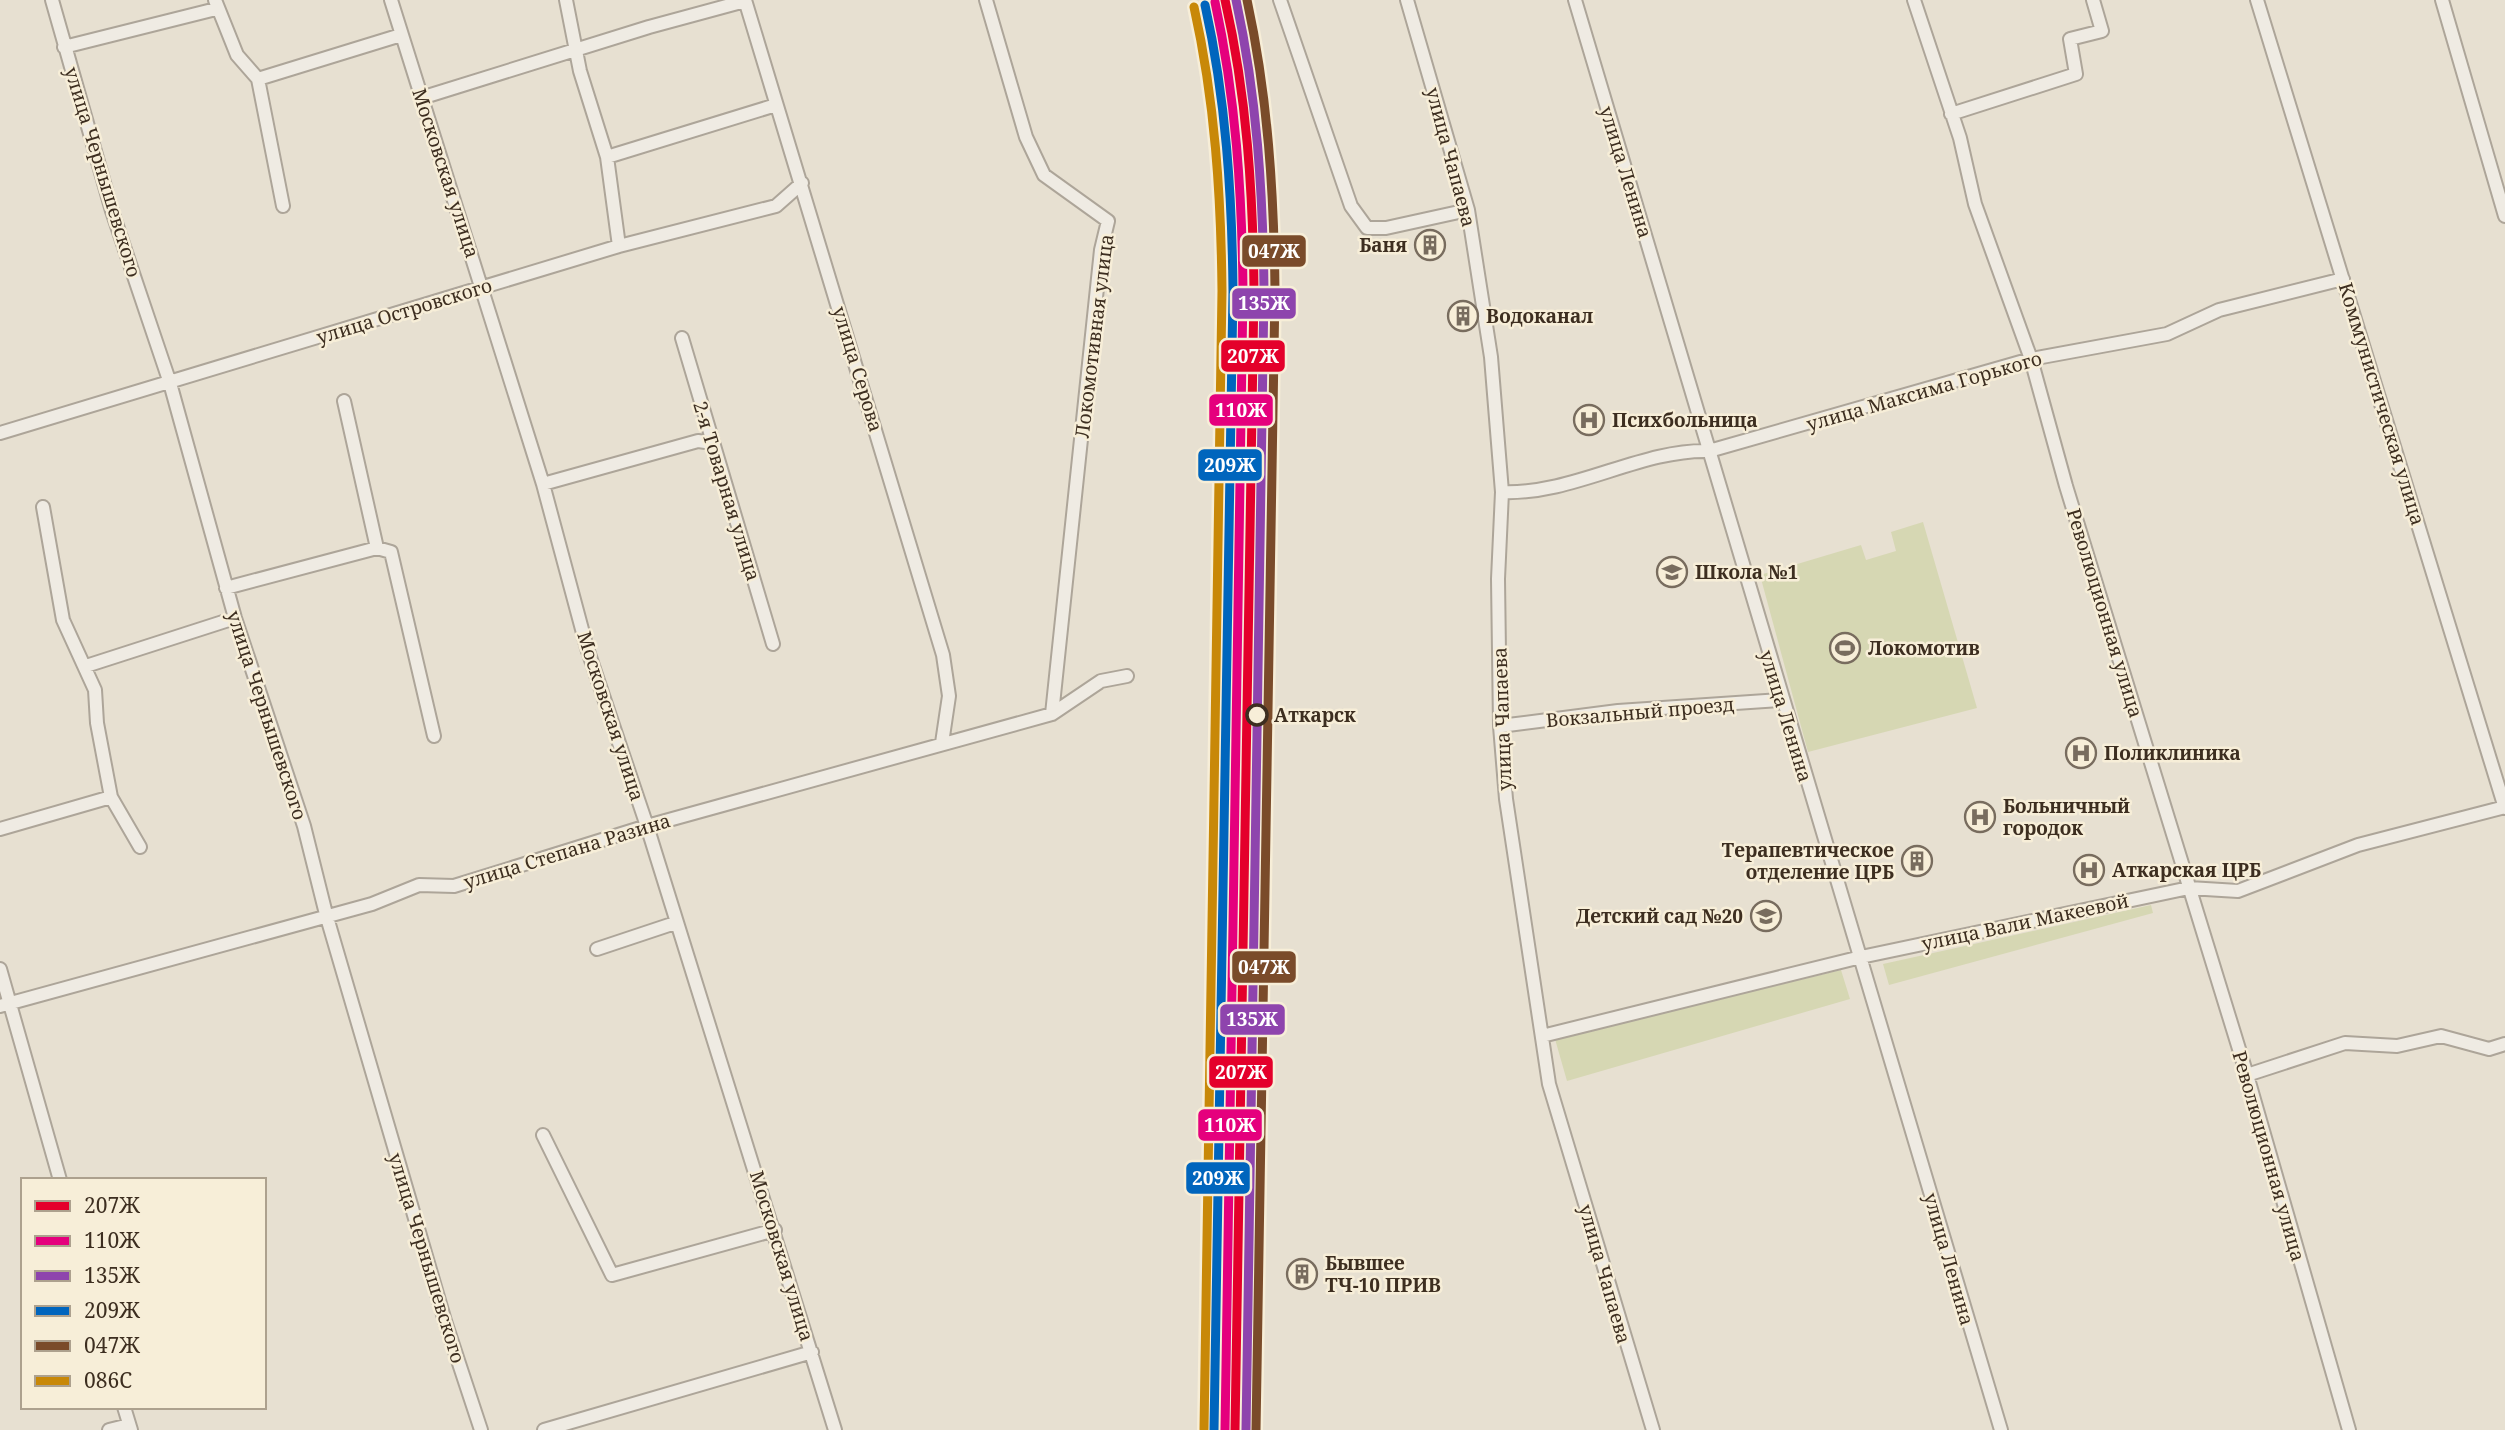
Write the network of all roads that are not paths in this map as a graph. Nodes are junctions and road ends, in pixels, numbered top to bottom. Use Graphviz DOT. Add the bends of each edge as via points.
graph roads {
  1 [pos="52,0"];
  2 [pos="391,0"];
  3 [pos="566,0"];
  4 [pos="745,0"];
  5 [pos="986,0"];
  6 [pos="1280,0"];
  7 [pos="1408,0"];
  8 [pos="1575,0"];
  9 [pos="1914,0"];
  10 [pos="2093,0"];
  11 [pos="2257,0"];
  12 [pos="2442,0"];
  13 [pos="216,5"];
  14 [pos="401,35"];
  15 [pos="64,47"];
  16 [pos="577,51"];
  17 [pos="258,79"];
  18 [pos="421,99"];
  19 [pos="776,105"];
  20 [pos="1951,114"];
  21 [pos="607,157"];
  22 [pos="802,183"];
  23 [pos="283,206"];
  24 [pos="1468,210"];
  25 [pos="2505,216"];
  26 [pos="619,246"];
  27 [pos="2343,279"];
  28 [pos="482,286"];
  29 [pos="682,338"];
  30 [pos="2031,359"];
  31 [pos="170,383"];
  32 [pos="344,401"];
  33 [pos="0,433"];
  34 [pos="713,443"];
  35 [pos="1709,451"];
  36 [pos="544,484"];
  37 [pos="1502,492"];
  38 [pos="43,506"];
  39 [pos="377,548"];
  40 [pos="226,588"];
  41 [pos="235,618"];
  42 [pos="772,644"];
  43 [pos="86,666"];
  44 [pos="1128,676"];
  45 [pos="1781,700"];
  46 [pos="1052,714"];
  47 [pos="1500,726"];
  48 [pos="434,736"];
  49 [pos="942,743"];
  50 [pos="111,797"];
  51 [pos="2505,807"];
  52 [pos="647,826"];
  53 [pos="0,829"];
  54 [pos="140,847"];
  55 [pos="2189,888"];
  56 [pos="326,915"];
  57 [pos="675,923"];
  58 [pos="597,949"];
  59 [pos="1861,957"];
  60 [pos="0,969"];
  61 [pos="5,1005"];
  62 [pos="1542,1036"];
  63 [pos="2505,1044"];
  64 [pos="2247,1075"];
  65 [pos="543,1135"];
  66 [pos="59,1178"];
  67 [pos="775,1230"];
  68 [pos="811,1352"];
  69 [pos="125,1409"];
  70 [pos="130,1428"];
  71 [pos="109,1430"];
  72 [pos="481,1430"];
  73 [pos="544,1430"];
  74 [pos="835,1430"];
  75 [pos="1653,1430"];
  76 [pos="2001,1430"];
  77 [pos="2349,1430"];
  1 -- 15 [label="street, улица Чернышевского"];
  2 -- 14 [label="street, Московская улица"];
  3 -- 16 [label="street"];
  4 -- 16 [label="street"];
  4 -- 19 [label="street, улица Серова"];
  5 -- 46 [label="street, Локомотивная улица" via="1026,137 1044,175 1108,221 1101,250"];
  6 -- 24 [label="street" via="1351,206 1367,228"];
  7 -- 24 [label="street, улица Чапаева"];
  8 -- 35 [label="street, улица Ленина"];
  9 -- 20 [label="street, Революционная улица"];
  10 -- 20 [label="street" via="2102,31 2070,39 2076,74"];
  11 -- 27 [label="street, Коммунистическая улица"];
  12 -- 25 [label="street"];
  13 -- 15 [label="street"];
  13 -- 17 [label="street" via="237,55"];
  14 -- 17 [label="street"];
  14 -- 18 [label="street, Московская улица"];
  15 -- 31 [label="street, улица Чернышевского" via="112,211"];
  16 -- 18 [label="street"];
  16 -- 21 [label="street"];
  17 -- 23 [label="street"];
  18 -- 28 [label="street, Московская улица"];
  19 -- 21 [label="street"];
  19 -- 22 [label="street, улица Серова"];
  20 -- 30 [label="street, Революционная улица" via="1975,204"];
  21 -- 26 [label="street"];
  22 -- 26 [label="street, улица Островского" via="776,206"];
  22 -- 49 [label="street, улица Серова" via="943,655 949,696"];
  24 -- 37 [label="street, улица Чапаева" via="1491,358"];
  26 -- 28 [label="street, улица Островского"];
  27 -- 30 [label="street, улица Максима Горького" via="2220,310 2167,334"];
  27 -- 51 [label="street, Коммунистическая улица"];
  28 -- 31 [label="street, улица Островского"];
  28 -- 36 [label="street, Московская улица"];
  29 -- 34 [label="street, 2-я Товарная улица"];
  30 -- 35 [label="street, улица Максима Горького"];
  30 -- 55 [label="street, Революционная улица"];
  31 -- 33 [label="street, улица Островского"];
  31 -- 40 [label="street, улица Чернышевского"];
  32 -- 39 [label="street"];
  34 -- 36 [label="street" via="698,441"];
  34 -- 42 [label="street, 2-я Товарная улица"];
  35 -- 37 [label="street, улица Максима Горького" via="1688,451 1525,493"];
  35 -- 45 [label="street, улица Ленина"];
  36 -- 52 [label="street, Московская улица" via="587,648"];
  37 -- 47 [label="street, улица Чапаева"];
  38 -- 43 [label="street" via="63,620"];
  39 -- 40 [label="street"];
  39 -- 48 [label="street" via="391,552"];
  40 -- 41 [label="street, улица Чернышевского"];
  41 -- 43 [label="street"];
  41 -- 56 [label="street, улица Чернышевского" via="304,826"];
  43 -- 50 [label="street"];
  44 -- 46 [label="street, улица Степана Разина" via="1101,681"];
  45 -- 47 [label="street, Вокзальный проезд" via="1618,711"];
  45 -- 59 [label="street, улица Ленина"];
  46 -- 49 [label="street, улица Степана Разина"];
  47 -- 62 [label="street, улица Чапаева" via="1506,799"];
  49 -- 52 [label="street, улица Степана Разина"];
  50 -- 53 [label="street"];
  50 -- 54 [label="street"];
  51 -- 55 [label="street, улица Вали Макеевой" via="2358,845 2238,891"];
  52 -- 56 [label="street, улица Степана Разина" via="454,886 419,885 372,904"];
  52 -- 57 [label="street, Московская улица"];
  55 -- 59 [label="street, улица Вали Макеевой"];
  55 -- 64 [label="street, Революционная улица"];
  56 -- 61 [label="street, улица Степана Разина"];
  56 -- 72 [label="street, улица Чернышевского"];
  57 -- 58 [label="street"];
  57 -- 67 [label="street, Московская улица"];
  59 -- 62 [label="street, улица Вали Макеевой"];
  59 -- 76 [label="street, улица Ленина"];
  60 -- 61 [label="street"];
  61 -- 66 [label="street"];
  62 -- 75 [label="street, улица Чапаева" via="1549,1084"];
  63 -- 64 [label="street" via="2489,1049 2441,1036 2397,1046 2345,1042"];
  64 -- 77 [label="street, Революционная улица"];
  65 -- 67 [label="street" via="612,1275"];
  67 -- 68 [label="street, Московская улица"];
  68 -- 73 [label="street"];
  68 -- 74 [label="street, Московская улица"];
  69 -- 70 [label="street"];
  70 -- 71 [label="street"];
}
